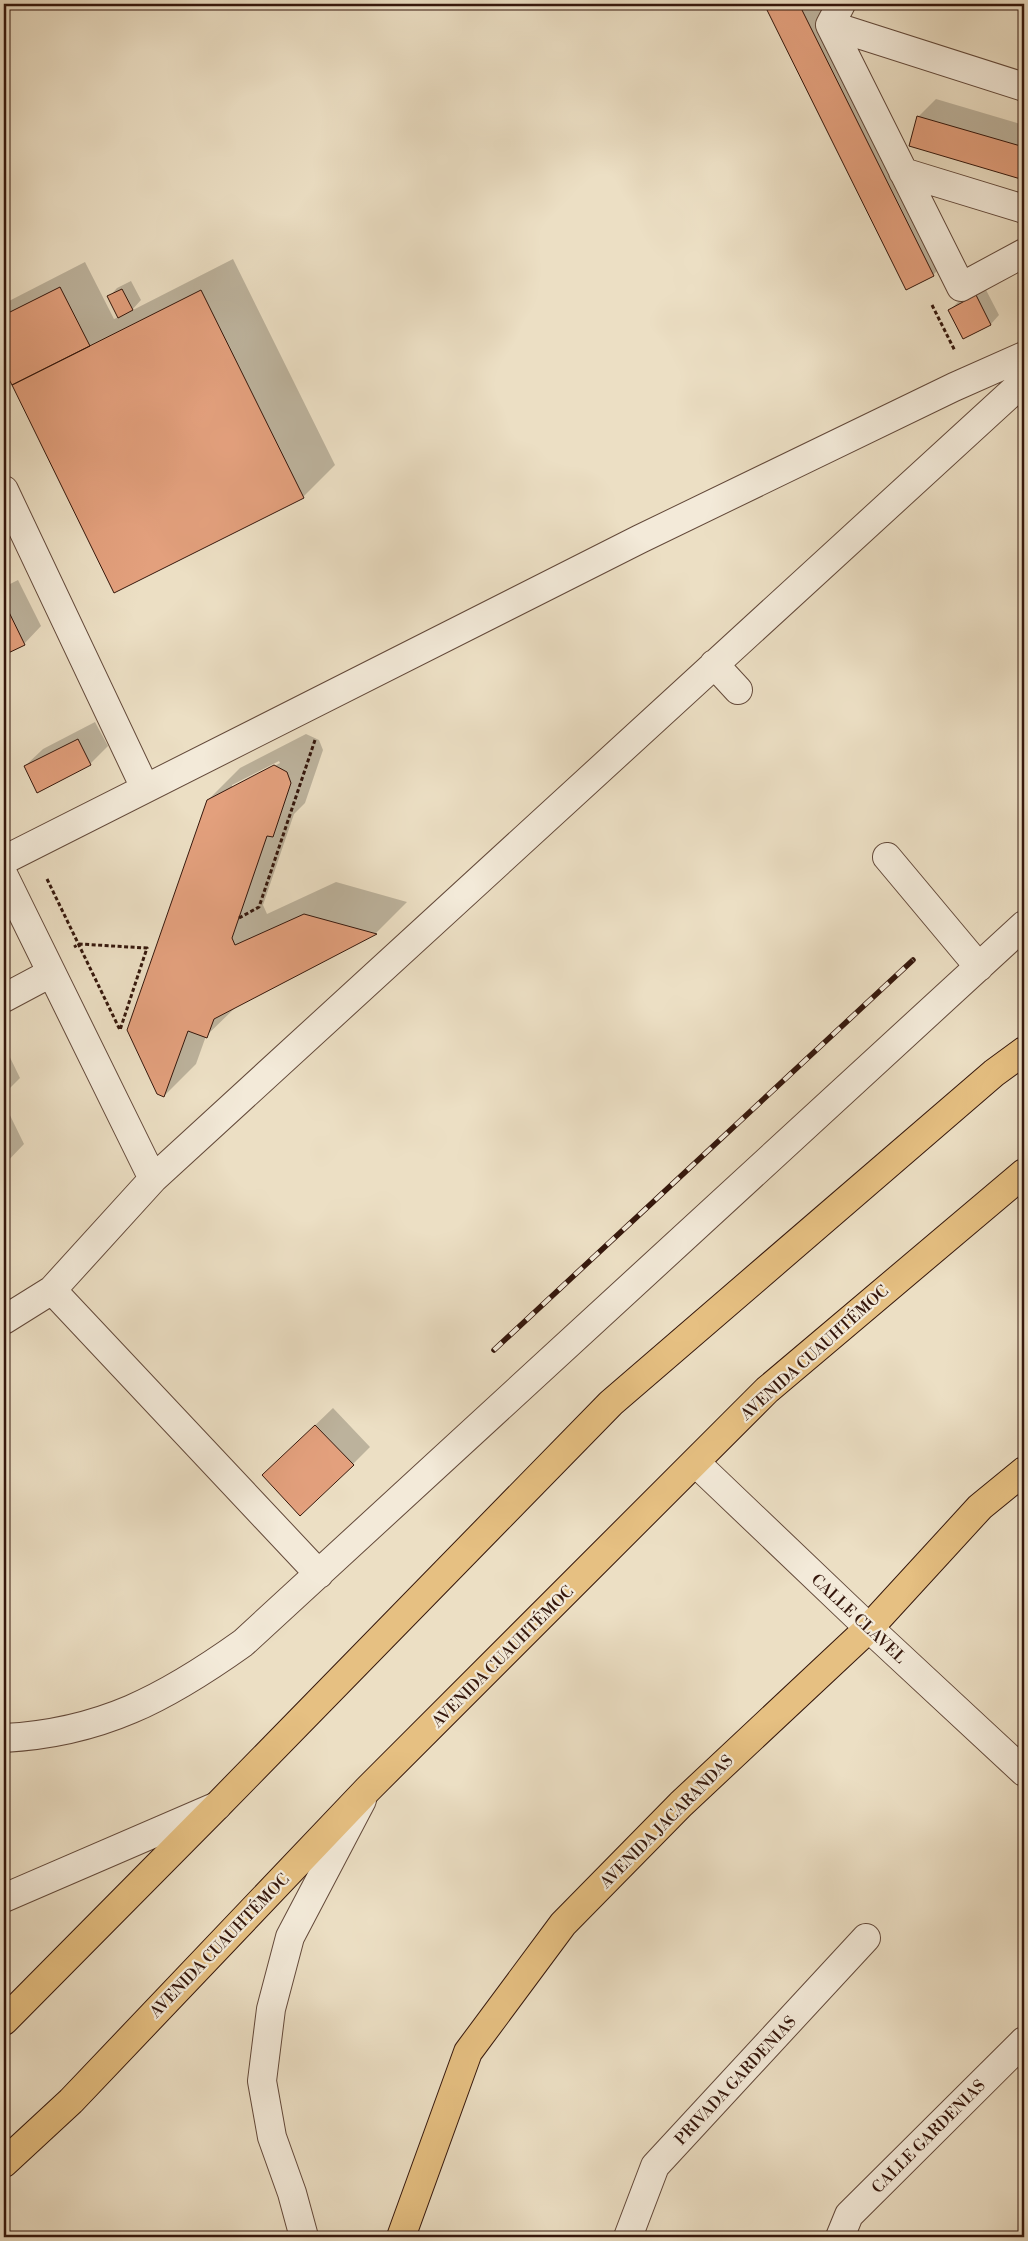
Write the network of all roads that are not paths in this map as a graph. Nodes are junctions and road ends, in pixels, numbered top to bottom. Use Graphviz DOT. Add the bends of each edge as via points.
graph roads {
  1 [pos="836,14"];
  2 [pos="1024,87"];
  3 [pos="903,172"];
  4 [pos="1024,209"];
  5 [pos="1024,253"];
  6 [pos="1024,356"];
  7 [pos="1024,381"];
  8 [pos="4,490"];
  9 [pos="714,664"];
  10 [pos="738,690"];
  11 [pos="145,788"];
  12 [pos="887,857"];
  13 [pos="4,860"];
  14 [pos="4,876"];
  15 [pos="1024,925"];
  16 [pos="979,967"];
  17 [pos="51,973"];
  18 [pos="4,998"];
  19 [pos="1024,1051"];
  20 [pos="1024,1173"];
  21 [pos="153,1179"];
  22 [pos="52,1290"];
  23 [pos="4,1320"];
  24 [pos="696,1463"];
  25 [pos="1024,1471"];
  26 [pos="319,1574"];
  27 [pos="869,1628"];
  28 [pos="4,1738"];
  29 [pos="1024,1772"];
  30 [pos="368,1789"];
  31 [pos="217,1806"];
  32 [pos="4,1898"];
  33 [pos="866,1938"];
  34 [pos="4,2021"];
  35 [pos="1024,2040"];
  36 [pos="4,2163"];
  37 [pos="304,2237"];
  38 [pos="401,2237"];
  39 [pos="628,2237"];
  40 [pos="840,2237"];
  1 -- 2 [label="street"];
  1 -- 3 [label="street"];
  3 -- 4 [label="street"];
  3 -- 5 [label="street" via="961,287"];
  6 -- 11 [label="street" via="640,539"];
  7 -- 9 [label="street"];
  8 -- 11 [label="street"];
  9 -- 10 [label="street"];
  9 -- 21 [label="street"];
  11 -- 13 [label="street"];
  12 -- 16 [label="street"];
  14 -- 17 [label="street"];
  15 -- 16 [label="street"];
  16 -- 26 [label="street"];
  17 -- 18 [label="street"];
  17 -- 21 [label="street"];
  19 -- 31 [label="main road" via="611,1403"];
  20 -- 24 [label="main road, AVENIDA CUAUHTÉMOC" via="767,1390"];
  21 -- 22 [label="street"];
  22 -- 23 [label="street"];
  22 -- 26 [label="street"];
  24 -- 27 [label="street, CALLE CLAVEL"];
  24 -- 30 [label="main road, AVENIDA CUAUHTÉMOC"];
  25 -- 27 [label="main road, AVENIDA JACARANDAS" via="980,1507"];
  26 -- 28 [label="street" via="243,1643 164,1694 115,1717 72,1729"];
  27 -- 29 [label="street, CALLE CLAVEL"];
  27 -- 38 [label="main road, AVENIDA JACARANDAS" via="681,1804 563,1924 468,2052"];
  30 -- 36 [label="main road, AVENIDA CUAUHTÉMOC" via="71,2101"];
  30 -- 37 [label="street" via="290,1937 271,2010 262,2081 272,2137"];
  31 -- 32 [label="street"];
  31 -- 34 [label="main road"];
  33 -- 39 [label="street, PRIVADA GARDENIAS" via="655,2166"];
  35 -- 40 [label="street, CALLE GARDENIAS" via="849,2214"];
}
